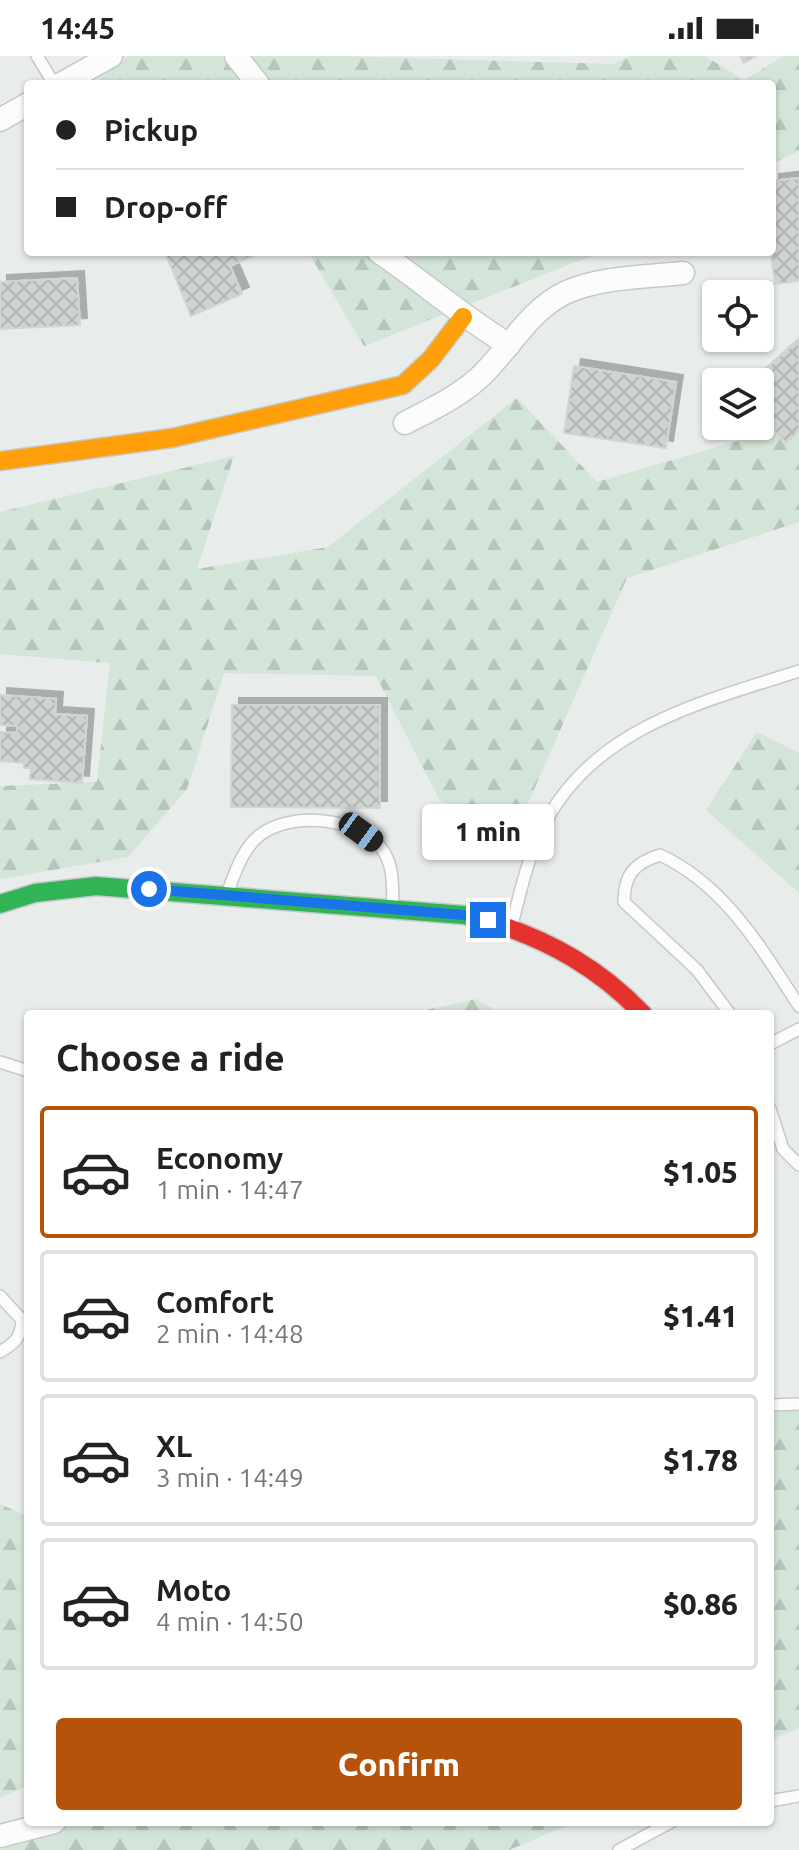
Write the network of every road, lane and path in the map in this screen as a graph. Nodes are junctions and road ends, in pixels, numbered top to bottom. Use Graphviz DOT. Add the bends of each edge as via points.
graph roads {
  1 [pos="37,56"];
  2 [pos="111,56"];
  3 [pos="236,56"];
  4 [pos="52,80"];
  5 [pos="68,80"];
  6 [pos="255,80"];
  7 [pos="24,106"];
  8 [pos="0,120"];
  9 [pos="385,256"];
  10 [pos="683,273"];
  11 [pos="463,317"];
  12 [pos="509,345"];
  13 [pos="405,423"];
  14 [pos="0,461"];
  15 [pos="799,671"];
  16 [pos="227,895"];
  17 [pos="0,904"];
  18 [pos="393,909"];
  19 [pos="511,925"];
  20 [pos="799,1006"];
  21 [pos="639,1010"];
  22 [pos="727,1010"];
  23 [pos="799,1029"];
  24 [pos="774,1042"];
  25 [pos="0,1062"];
  26 [pos="24,1071"];
  27 [pos="774,1121"];
  28 [pos="799,1165"];
  29 [pos="0,1296"];
  30 [pos="0,1352"];
  31 [pos="799,1404"];
  32 [pos="774,1405"];
  33 [pos="799,1796"];
  34 [pos="774,1800"];
  35 [pos="39,1826"];
  36 [pos="664,1826"];
  37 [pos="0,1836"];
  38 [pos="619,1850"];
  1 -- 4 [label="lane"];
  2 -- 5 [label="street"];
  3 -- 6 [label="street"];
  7 -- 8 [label="street"];
  9 -- 11 [label="street"];
  10 -- 12 [label="street" via="568,292 538,310"];
  11 -- 12 [label="street"];
  11 -- 14 [label="street" via="403,385 172,438"];
  12 -- 13 [label="street" via="457,395"];
  15 -- 19 [label="lane" via="694,704 639,728 602,754 567,788 542,830"];
  16 -- 17 [label="street" via="96,886 35,893"];
  16 -- 18 [label="street"];
  16 -- 18 [label="lane" via="242,856 260,835 285,822 334,822 381,847 392,868"];
  18 -- 19 [label="street"];
  19 -- 21 [label="street" via="570,954"];
  20 -- 22 [label="lane" via="756,938 729,907 673,861 660,855 645,860 624,884 624,902 697,970"];
  23 -- 24 [label="lane"];
  25 -- 26 [label="lane"];
  27 -- 28 [label="lane" via="783,1149"];
  29 -- 30 [label="lane" via="22,1320 21,1334"];
  31 -- 32 [label="lane"];
  33 -- 34 [label="lane"];
  35 -- 37 [label="street"];
  36 -- 38 [label="lane"];
}
